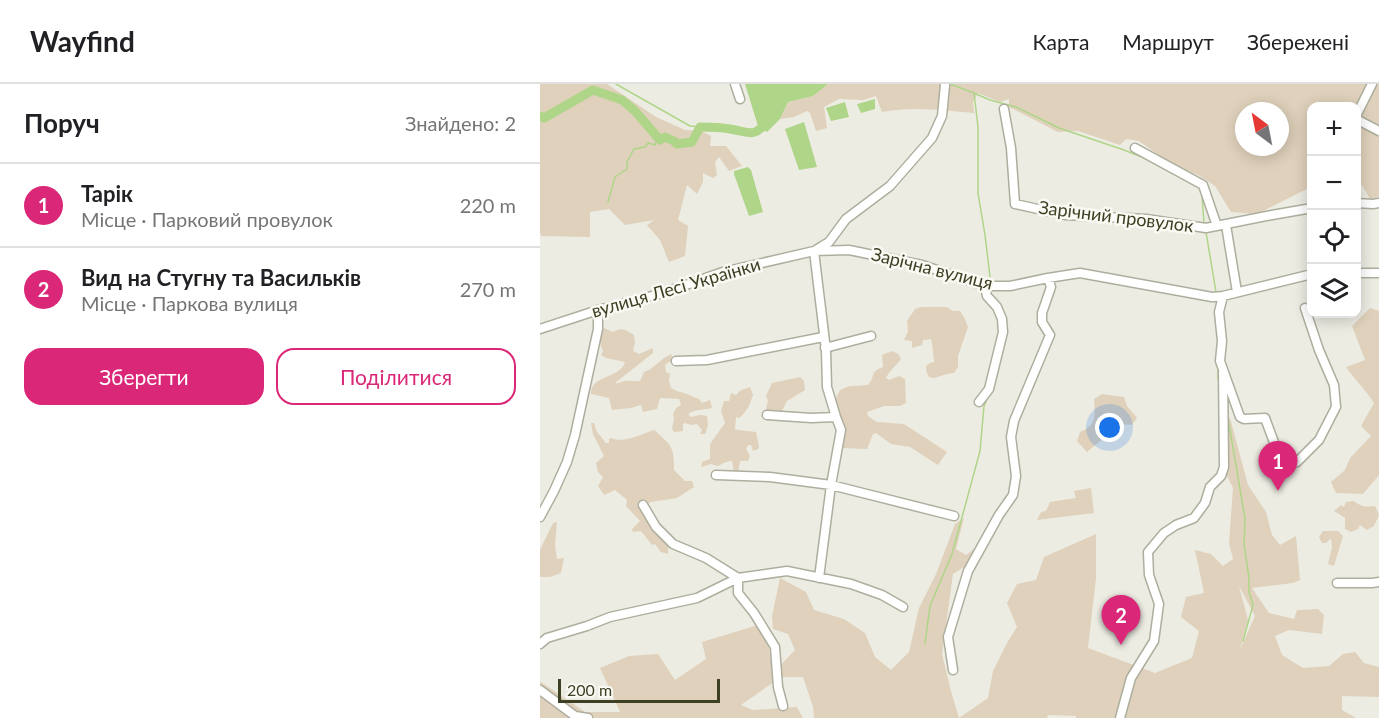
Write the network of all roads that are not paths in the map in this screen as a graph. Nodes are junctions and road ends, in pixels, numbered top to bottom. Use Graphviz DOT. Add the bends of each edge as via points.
graph roads {
  1 [pos="735,84"];
  2 [pos="1372,84"];
  3 [pos="945,85"];
  4 [pos="740,99"];
  5 [pos="1361,107"];
  6 [pos="1004,108"];
  7 [pos="1361,121"];
  8 [pos="1379,131"];
  9 [pos="1136,148"];
  10 [pos="1361,203"];
  11 [pos="1379,203"];
  12 [pos="1307,209"];
  13 [pos="1222,225"];
  14 [pos="814,251"];
  15 [pos="1361,273"];
  16 [pos="1379,273"];
  17 [pos="1307,275"];
  18 [pos="1048,278"];
  19 [pos="985,285"];
  20 [pos="1237,292"];
  21 [pos="1222,296"];
  22 [pos="1305,308"];
  23 [pos="598,310"];
  24 [pos="540,329"];
  25 [pos="871,336"];
  26 [pos="823,338"];
  27 [pos="825,348"];
  28 [pos="676,361"];
  29 [pos="1223,369"];
  30 [pos="980,402"];
  31 [pos="767,415"];
  32 [pos="836,417"];
  33 [pos="716,476"];
  34 [pos="831,484"];
  35 [pos="643,505"];
  36 [pos="954,516"];
  37 [pos="540,518"];
  38 [pos="738,578"];
  39 [pos="819,578"];
  40 [pos="1379,582"];
  41 [pos="1337,583"];
  42 [pos="903,607"];
  43 [pos="540,644"];
  44 [pos="953,670"];
  45 [pos="540,690"];
  46 [pos="783,706"];
  47 [pos="588,718"];
  48 [pos="1120,718"];
  1 -- 4 [label="street"];
  2 -- 5 [label="street"];
  3 -- 14 [label="street" via="942,116 932,138 890,186 846,219 829,242"];
  6 -- 13 [label="street, Зарічний провулок" via="1015,204 1065,215 1146,219 1206,228"];
  7 -- 8 [label="street"];
  9 -- 13 [label="street" via="1203,185"];
  10 -- 11 [label="street"];
  12 -- 13 [label="street, Зарічний провулок"];
  13 -- 20 [label="street"];
  14 -- 19 [label="street, Зарічна вулиця" via="870,254"];
  14 -- 23 [label="street, вулиця Лесі Українки" via="723,272"];
  14 -- 26 [label="street"];
  15 -- 16 [label="street"];
  17 -- 20 [label="street, Зарічна вулиця"];
  18 -- 19 [label="street, Зарічна вулиця" via="1010,286"];
  18 -- 21 [label="street, Зарічна вулиця" via="1080,273"];
  18 -- 44 [label="street" via="1051,287 1042,322 1050,335 1011,437 1016,476 1013,495 968,571 948,637"];
  19 -- 30 [label="street" via="987,296 1002,319 1003,332 989,389"];
  20 -- 21 [label="street, Зарічна вулиця"];
  21 -- 29 [label="street" via="1219,312"];
  22 -- 29 [label="street" via="1334,385 1335,407 1319,440 1297,462 1287,464 1279,456 1265,418 1240,417"];
  23 -- 24 [label="street, вулиця Лесі Українки"];
  23 -- 37 [label="street" via="598,329 575,435 567,462"];
  25 -- 27 [label="street"];
  26 -- 27 [label="street"];
  26 -- 28 [label="street" via="706,360"];
  27 -- 32 [label="street" via="827,387"];
  29 -- 48 [label="street" via="1224,467 1194,518 1164,533 1148,552 1149,575 1159,604 1154,641 1131,678"];
  31 -- 32 [label="street"];
  32 -- 34 [label="street" via="842,430"];
  33 -- 34 [label="street"];
  34 -- 36 [label="street"];
  34 -- 39 [label="street"];
  35 -- 38 [label="street" via="656,527 673,544"];
  38 -- 39 [label="street" via="787,571"];
  38 -- 43 [label="street" via="697,598 610,617 547,638"];
  38 -- 46 [label="street" via="738,593 775,647"];
  39 -- 42 [label="street" via="851,584"];
  40 -- 41 [label="street"];
  45 -- 47 [label="street" via="575,716"];
}
